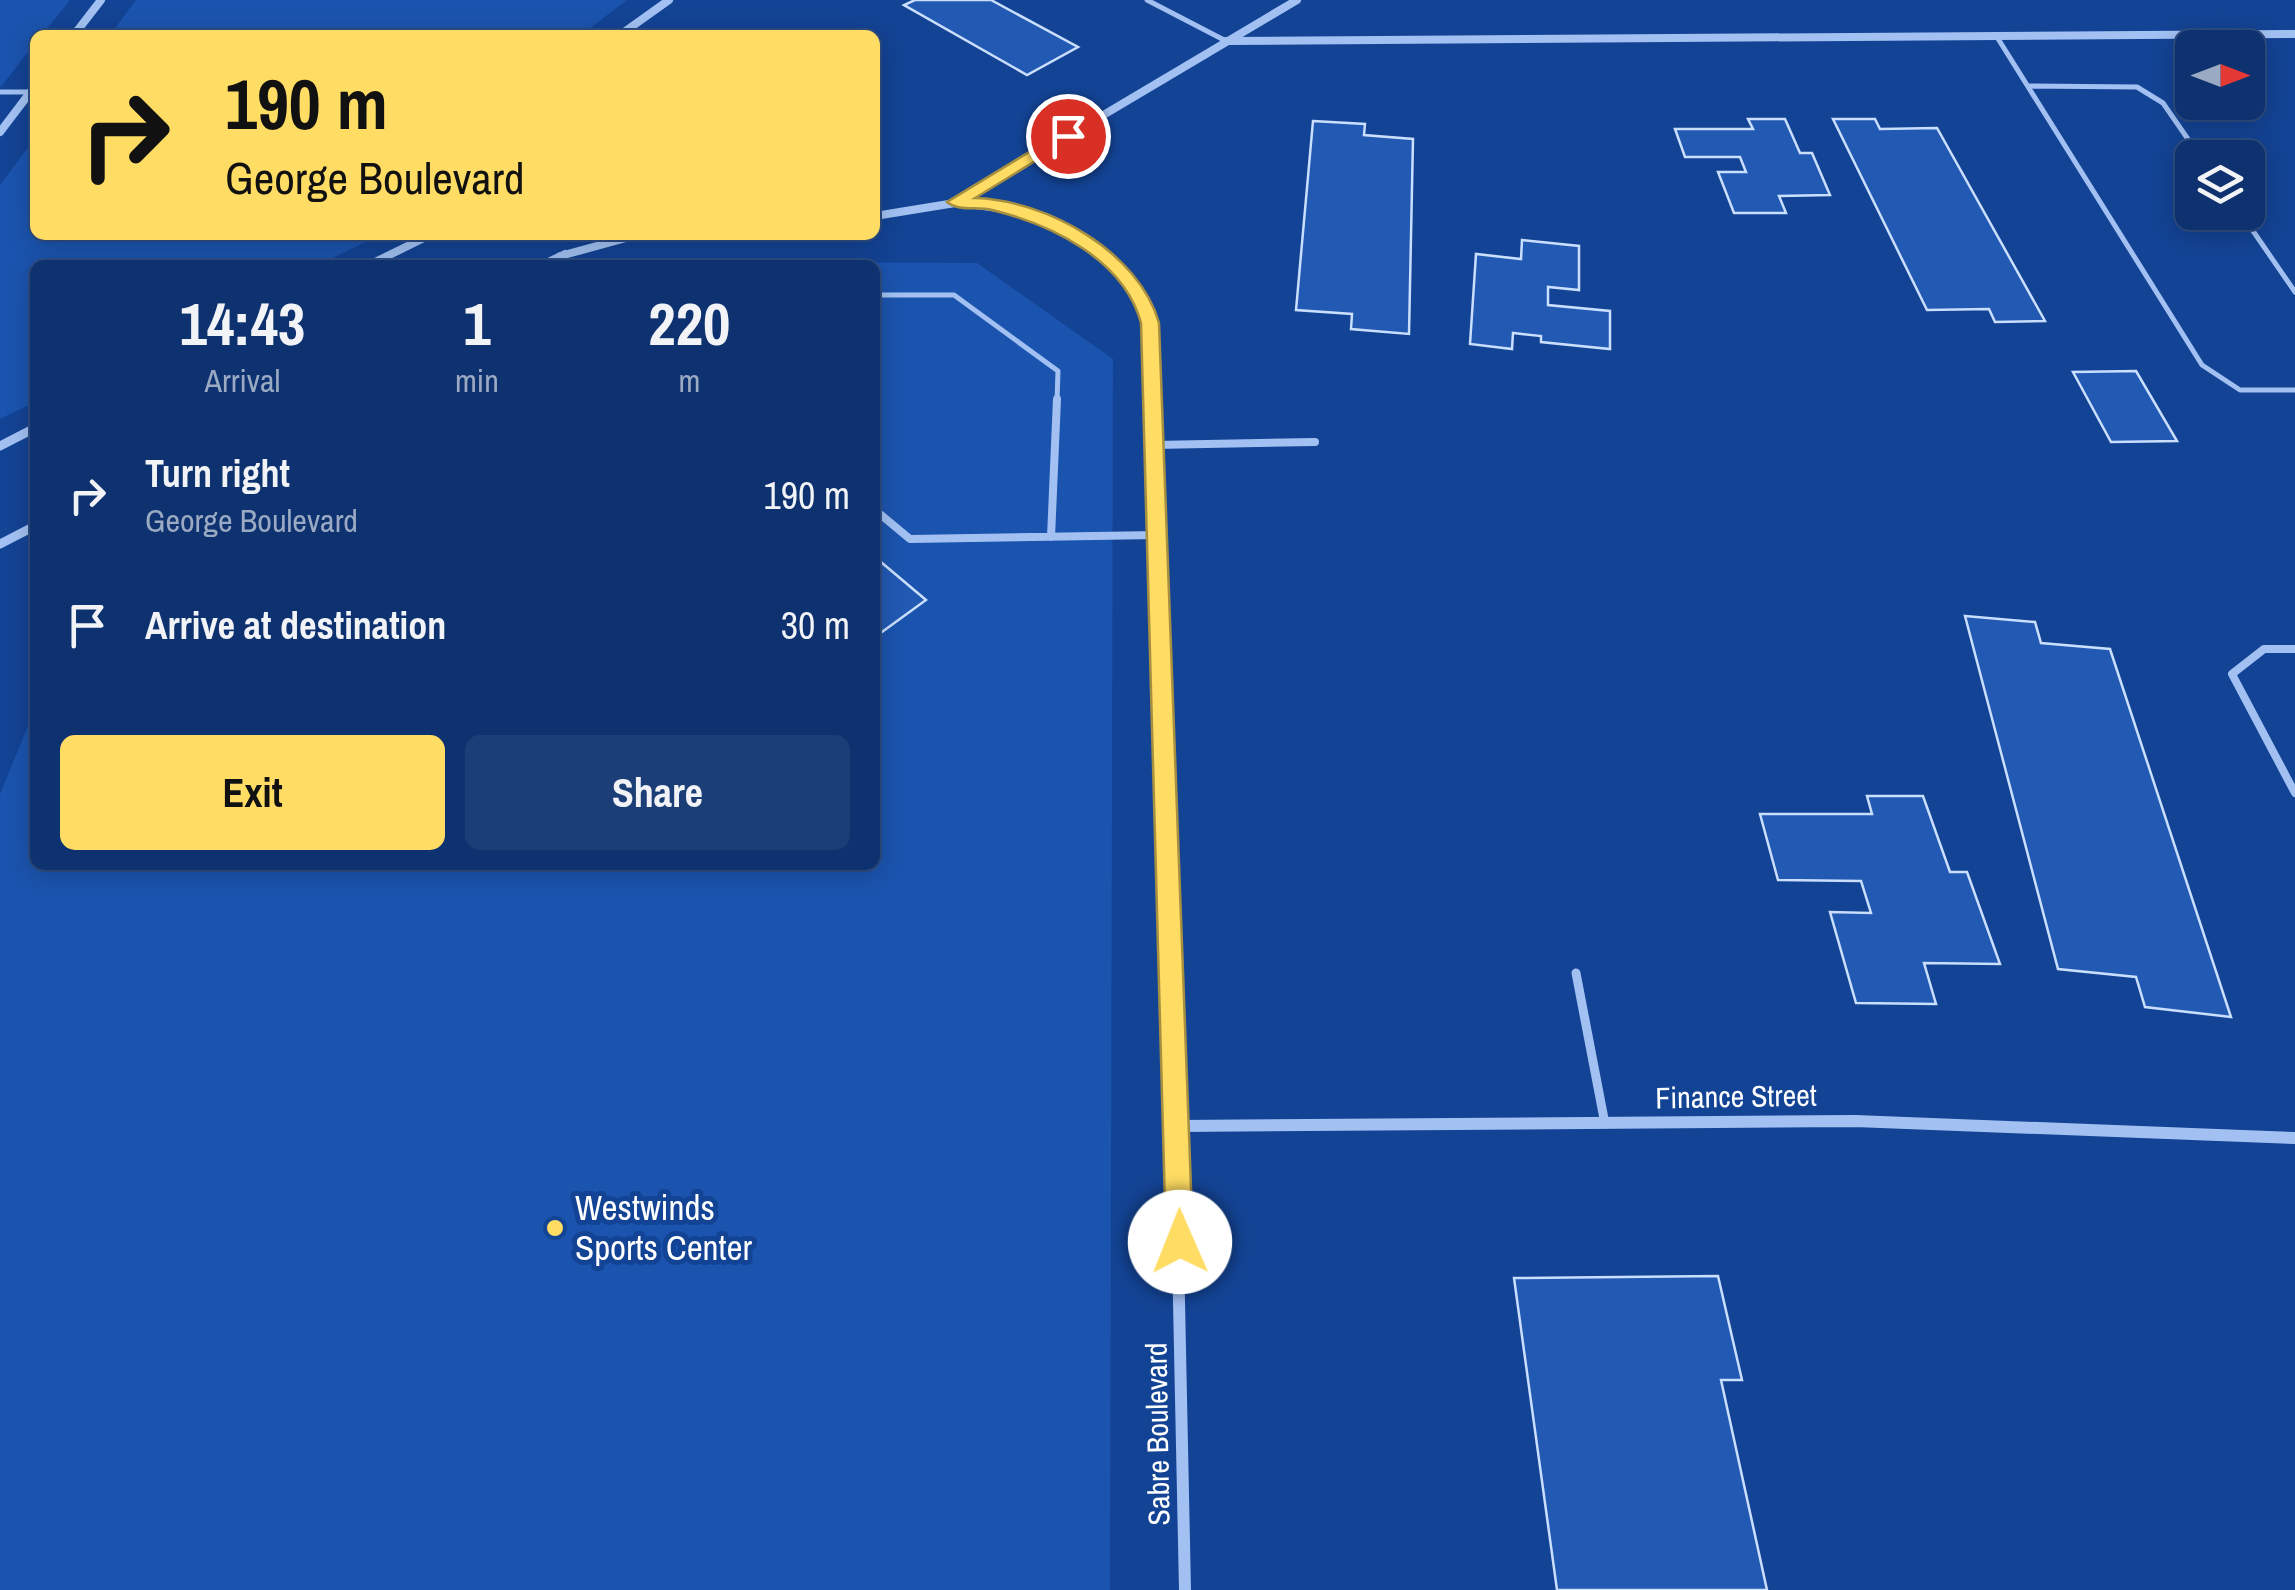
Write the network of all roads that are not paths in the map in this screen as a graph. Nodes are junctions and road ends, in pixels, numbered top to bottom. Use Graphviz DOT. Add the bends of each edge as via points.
graph roads {
  1 [pos="102,0"];
  2 [pos="668,0"];
  3 [pos="1147,0"];
  4 [pos="1297,0"];
  5 [pos="78,30"];
  6 [pos="627,30"];
  7 [pos="2295,34"];
  8 [pos="1997,37"];
  9 [pos="1226,42"];
  10 [pos="2028,86"];
  11 [pos="30,89"];
  12 [pos="0,92"];
  13 [pos="30,93"];
  14 [pos="0,132"];
  15 [pos="2189,140"];
  16 [pos="956,202"];
  17 [pos="880,215"];
  18 [pos="2252,230"];
  19 [pos="420,240"];
  20 [pos="591,240"];
  21 [pos="619,240"];
  22 [pos="560,256"];
  23 [pos="378,260"];
  24 [pos="552,260"];
  25 [pos="565,260"];
  26 [pos="2295,292"];
  27 [pos="880,295"];
  28 [pos="2295,390"];
  29 [pos="30,431"];
  30 [pos="1315,442"];
  31 [pos="1154,445"];
  32 [pos="0,446"];
  33 [pos="880,514"];
  34 [pos="30,529"];
  35 [pos="1158,535"];
  36 [pos="1051,536"];
  37 [pos="0,544"];
  38 [pos="2295,649"];
  39 [pos="2295,794"];
  40 [pos="1576,973"];
  41 [pos="1606,1124"];
  42 [pos="1178,1126"];
  43 [pos="2295,1138"];
  44 [pos="1186,1590"];
  1 -- 5 [label="street"];
  2 -- 6 [label="street"];
  3 -- 9 [label="lane"];
  4 -- 9 [label="street"];
  7 -- 8 [label="street"];
  8 -- 9 [label="street"];
  8 -- 10 [label="lane"];
  9 -- 16 [label="street"];
  10 -- 15 [label="lane" via="2137,87 2164,104"];
  10 -- 28 [label="lane" via="2202,365 2240,390"];
  11 -- 12 [label="lane"];
  13 -- 14 [label="street"];
  16 -- 17 [label="street"];
  16 -- 31 [label="street, Sabre Boulevard" via="1004,206 1056,224 1126,273 1150,323"];
  18 -- 26 [label="lane"];
  19 -- 23 [label="street"];
  20 -- 22 [label="street"];
  21 -- 22 [label="street"];
  22 -- 24 [label="street"];
  22 -- 25 [label="lane"];
  27 -- 36 [label="lane" via="954,294 1058,372"];
  29 -- 32 [label="street"];
  30 -- 31 [label="lane"];
  31 -- 35 [label="street, Sabre Boulevard"];
  33 -- 36 [label="lane" via="910,538"];
  34 -- 37 [label="street"];
  35 -- 36 [label="lane"];
  35 -- 42 [label="street, Sabre Boulevard"];
  38 -- 39 [label="lane" via="2264,650 2232,674"];
  40 -- 41 [label="lane"];
  41 -- 42 [label="street, Finance Street"];
  41 -- 43 [label="street, Finance Street" via="1855,1121"];
  42 -- 44 [label="street, Sabre Boulevard"];
}
